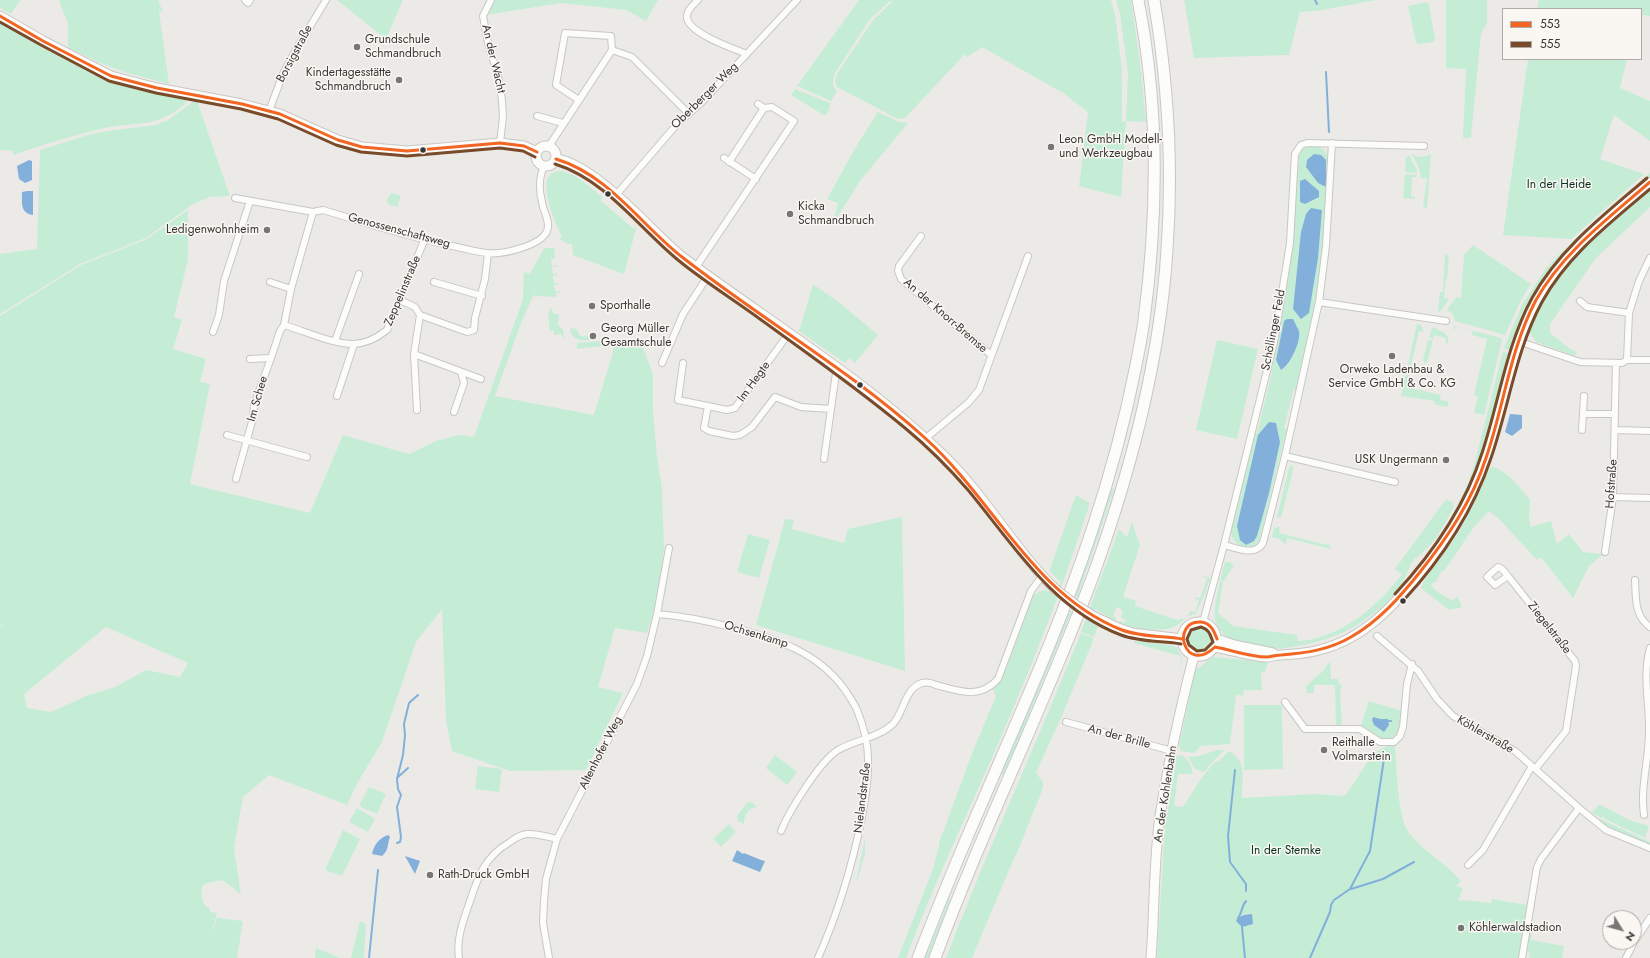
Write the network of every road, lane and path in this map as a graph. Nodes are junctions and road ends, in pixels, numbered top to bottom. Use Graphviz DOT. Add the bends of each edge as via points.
graph roads {
  1 [pos="245,0"];
  2 [pos="250,0"];
  3 [pos="326,0"];
  4 [pos="491,0"];
  5 [pos="698,0"];
  6 [pos="797,0"];
  7 [pos="1138,0"];
  8 [pos="1154,0"];
  9 [pos="0,16"];
  10 [pos="612,50"];
  11 [pos="747,54"];
  12 [pos="579,100"];
  13 [pos="269,111"];
  14 [pos="689,114"];
  15 [pos="537,116"];
  16 [pos="564,123"];
  17 [pos="500,143"];
  18 [pos="1332,143"];
  19 [pos="1424,146"];
  20 [pos="550,147"];
  21 [pos="537,152"];
  22 [pos="556,159"];
  23 [pos="544,166"];
  24 [pos="756,179"];
  25 [pos="1650,182"];
  26 [pos="616,195"];
  27 [pos="235,198"];
  28 [pos="250,201"];
  29 [pos="313,212"];
  30 [pos="921,236"];
  31 [pos="424,241"];
  32 [pos="488,253"];
  33 [pos="1028,256"];
  34 [pos="1650,258"];
  35 [pos="696,267"];
  36 [pos="1643,271"];
  37 [pos="1650,273"];
  38 [pos="359,274"];
  39 [pos="708,276"];
  40 [pos="270,282"];
  41 [pos="434,282"];
  42 [pos="291,289"];
  43 [pos="482,296"];
  44 [pos="400,300"];
  45 [pos="1580,301"];
  46 [pos="1319,302"];
  47 [pos="1629,313"];
  48 [pos="420,315"];
  49 [pos="1446,321"];
  50 [pos="284,325"];
  51 [pos="213,332"];
  52 [pos="789,334"];
  53 [pos="335,341"];
  54 [pos="1518,341"];
  55 [pos="354,344"];
  56 [pos="414,354"];
  57 [pos="991,356"];
  58 [pos="271,358"];
  59 [pos="250,360"];
  60 [pos="1627,360"];
  61 [pos="1650,360"];
  62 [pos="662,363"];
  63 [pos="1616,363"];
  64 [pos="684,364"];
  65 [pos="838,369"];
  66 [pos="461,372"];
  67 [pos="481,379"];
  68 [pos="338,396"];
  69 [pos="1584,396"];
  70 [pos="708,406"];
  71 [pos="831,409"];
  72 [pos="417,410"];
  73 [pos="454,412"];
  74 [pos="1583,414"];
  75 [pos="1615,414"];
  76 [pos="1582,430"];
  77 [pos="1615,430"];
  78 [pos="1650,431"];
  79 [pos="227,434"];
  80 [pos="926,438"];
  81 [pos="246,440"];
  82 [pos="307,456"];
  83 [pos="1285,456"];
  84 [pos="824,460"];
  85 [pos="236,479"];
  86 [pos="1395,482"];
  87 [pos="1613,497"];
  88 [pos="1650,498"];
  89 [pos="1224,545"];
  90 [pos="669,548"];
  91 [pos="1605,552"];
  92 [pos="1042,576"];
  93 [pos="1508,576"];
  94 [pos="1635,580"];
  95 [pos="657,614"];
  96 [pos="1203,622"];
  97 [pos="1650,627"];
  98 [pos="1377,636"];
  99 [pos="1182,639"];
  100 [pos="1216,643"];
  101 [pos="1650,648"];
  102 [pos="1194,655"];
  103 [pos="1412,664"];
  104 [pos="1286,702"];
  105 [pos="1066,722"];
  106 [pos="866,738"];
  107 [pos="1172,751"];
  108 [pos="1534,767"];
  109 [pos="1579,808"];
  110 [pos="1644,815"];
  111 [pos="781,831"];
  112 [pos="557,839"];
  113 [pos="1650,848"];
  114 [pos="1468,866"];
  115 [pos="1650,918"];
  116 [pos="1642,930"];
  117 [pos="937,955"];
  118 [pos="459,958"];
  119 [pos="549,958"];
  120 [pos="818,958"];
  121 [pos="918,958"];
  122 [pos="1151,958"];
  123 [pos="1522,958"];
  1 -- 2 [label="street" via="248,3"];
  3 -- 13 [label="street, Borsigstraße" via="283,74"];
  4 -- 17 [label="street, An der Wacht" via="483,16 502,100"];
  5 -- 11 [label="street" via="688,11 688,22 707,38"];
  6 -- 11 [label="street, Oberberger Weg"];
  7 -- 121 [label="highway" via="1152,111 1154,210 1144,322 1131,390 1113,461 1078,570"];
  8 -- 117 [label="highway" via="1167,99 1170,180 1166,266 1159,327 1146,392 1128,466 1091,579"];
  9 -- 13 [label="street" via="111,76"];
  10 -- 12 [label="street"];
  10 -- 12 [label="street" via="611,36 564,33 556,85"];
  10 -- 14 [label="street" via="632,58"];
  11 -- 14 [label="street, Oberberger Weg"];
  12 -- 16 [label="street"];
  13 -- 17 [label="street" via="338,140 362,147 401,151"];
  14 -- 26 [label="street, Oberberger Weg" via="664,138"];
  15 -- 16 [label="street"];
  16 -- 20 [label="street"];
  17 -- 21 [label="street" via="524,146"];
  18 -- 19 [label="street, Schöllinger Feld"];
  18 -- 46 [label="street" via="1326,246"];
  18 -- 89 [label="street, Schöllinger Feld" via="1307,142 1301,145 1295,154 1290,243 1279,314"];
  20 -- 21 [label="street" via="541,147"];
  20 -- 22 [label="street" via="556,153"];
  21 -- 23 [label="street" via="537,162"];
  22 -- 23 [label="street" via="552,165"];
  22 -- 26 [label="street" via="584,170"];
  23 -- 32 [label="street, Genossenschaftsweg" via="540,178 540,193 548,224 546,234 526,246"];
  24 -- 24 [label="street" via="794,121 772,107 761,106 726,160"];
  24 -- 35 [label="street"];
  25 -- 54 [label="street" via="1562,263 1537,300"];
  26 -- 35 [label="street" via="666,244"];
  27 -- 28 [label="street, Genossenschaftsweg"];
  28 -- 29 [label="street, Genossenschaftsweg"];
  28 -- 51 [label="street" via="224,281 219,315"];
  29 -- 31 [label="street, Genossenschaftsweg" via="323,210"];
  29 -- 42 [label="street, Im Schee"];
  30 -- 57 [label="street, An der Knorr-Bremse" via="899,266 901,279"];
  31 -- 32 [label="street, Genossenschaftsweg"];
  31 -- 44 [label="street, Zeppelinstraße"];
  32 -- 43 [label="street"];
  33 -- 57 [label="street, An der Knorr-Bremse"];
  34 -- 36 [label="street"];
  35 -- 39 [label="street"];
  36 -- 37 [label="street"];
  36 -- 47 [label="street"];
  38 -- 53 [label="street"];
  39 -- 52 [label="street"];
  39 -- 62 [label="street" via="683,314"];
  40 -- 42 [label="street"];
  41 -- 43 [label="street"];
  42 -- 50 [label="street, Im Schee"];
  43 -- 48 [label="street" via="474,330 467,332"];
  44 -- 48 [label="street" via="415,307"];
  44 -- 55 [label="street, Zeppelinstraße" via="387,330 376,338"];
  45 -- 47 [label="street" via="1587,307"];
  46 -- 49 [label="street"];
  46 -- 83 [label="street"];
  47 -- 60 [label="street"];
  48 -- 56 [label="street"];
  50 -- 53 [label="street, Zeppelinstraße"];
  50 -- 58 [label="street, Im Schee"];
  52 -- 65 [label="street"];
  52 -- 70 [label="street, Im Hegte" via="735,408 727,410"];
  53 -- 55 [label="street, Zeppelinstraße"];
  54 -- 63 [label="street" via="1580,362"];
  54 -- 100 [label="street" via="1486,458 1465,509 1438,551 1396,602 1359,634 1318,651 1269,657 1255,656"];
  55 -- 68 [label="street"];
  56 -- 66 [label="street"];
  56 -- 72 [label="street"];
  57 -- 80 [label="street, An der Knorr-Bremse" via="975,397"];
  58 -- 59 [label="street"];
  58 -- 81 [label="street, Im Schee" via="254,405 254,418"];
  60 -- 61 [label="street"];
  60 -- 63 [label="street"];
  63 -- 75 [label="street, Hofstraße"];
  64 -- 70 [label="street, Im Hegte" via="678,400"];
  65 -- 71 [label="street"];
  65 -- 80 [label="street"];
  66 -- 67 [label="street"];
  66 -- 73 [label="street" via="464,383"];
  69 -- 74 [label="street"];
  70 -- 71 [label="street" via="704,428 734,436 752,427 775,397 801,407"];
  71 -- 84 [label="street"];
  74 -- 75 [label="street"];
  74 -- 76 [label="street"];
  75 -- 77 [label="street, Hofstraße"];
  77 -- 78 [label="street"];
  77 -- 87 [label="street, Hofstraße"];
  79 -- 81 [label="street"];
  80 -- 92 [label="street" via="963,476"];
  81 -- 82 [label="street"];
  81 -- 85 [label="street, Im Schee"];
  83 -- 86 [label="street"];
  83 -- 89 [label="street" via="1261,547 1251,551"];
  87 -- 88 [label="street"];
  87 -- 91 [label="street, Hofstraße"];
  89 -- 96 [label="street, Schöllinger Feld"];
  90 -- 95 [label="street, Altenhofer Weg"];
  92 -- 99 [label="street, bridge" via="1077,606 1118,628 1132,633"];
  92 -- 106 [label="street" via="1031,592 998,679 992,686 985,690 966,692 921,683 909,692 901,713 887,729"];
  93 -- 108 [label="street, Ziegelstraße" via="1575,661 1576,666 1566,731"];
  94 -- 97 [label="street" via="1636,607"];
  95 -- 106 [label="street, Ochsenkamp" via="677,615 754,633 778,640 808,655 830,672 843,687 857,710"];
  95 -- 112 [label="street, Altenhofer Weg" via="637,684"];
  96 -- 99 [label="street" via="1195,622 1188,626"];
  96 -- 100 [label="street" via="1214,630"];
  98 -- 103 [label="street, Köhlerstraße"];
  99 -- 102 [label="street" via="1185,648"];
  100 -- 102 [label="street" via="1208,654"];
  101 -- 110 [label="street" via="1647,671 1649,744 1642,788"];
  102 -- 107 [label="street, An der Kohlenbahn"];
  103 -- 104 [label="street" via="1407,684 1403,727 1400,736 1394,742 1380,742 1360,729 1305,729"];
  103 -- 108 [label="street, Köhlerstraße" via="1453,716 1503,743"];
  105 -- 107 [label="street, An der Brille"];
  106 -- 111 [label="street" via="837,751 828,758 787,816"];
  106 -- 120 [label="street, Nielandstraße" via="868,766 857,846 830,933"];
  107 -- 122 [label="street, An der Kohlenbahn" via="1157,846"];
  108 -- 109 [label="street, Köhlerstraße"];
  108 -- 114 [label="street" via="1483,850"];
  109 -- 113 [label="street, Köhlerstraße" via="1606,830"];
  109 -- 123 [label="street" via="1537,867"];
  112 -- 118 [label="street" via="535,834 518,836 488,858 464,919 458,941"];
  112 -- 119 [label="street, Altenhofer Weg" via="546,879 544,901 543,922"];
  115 -- 116 [label="street"];
}
